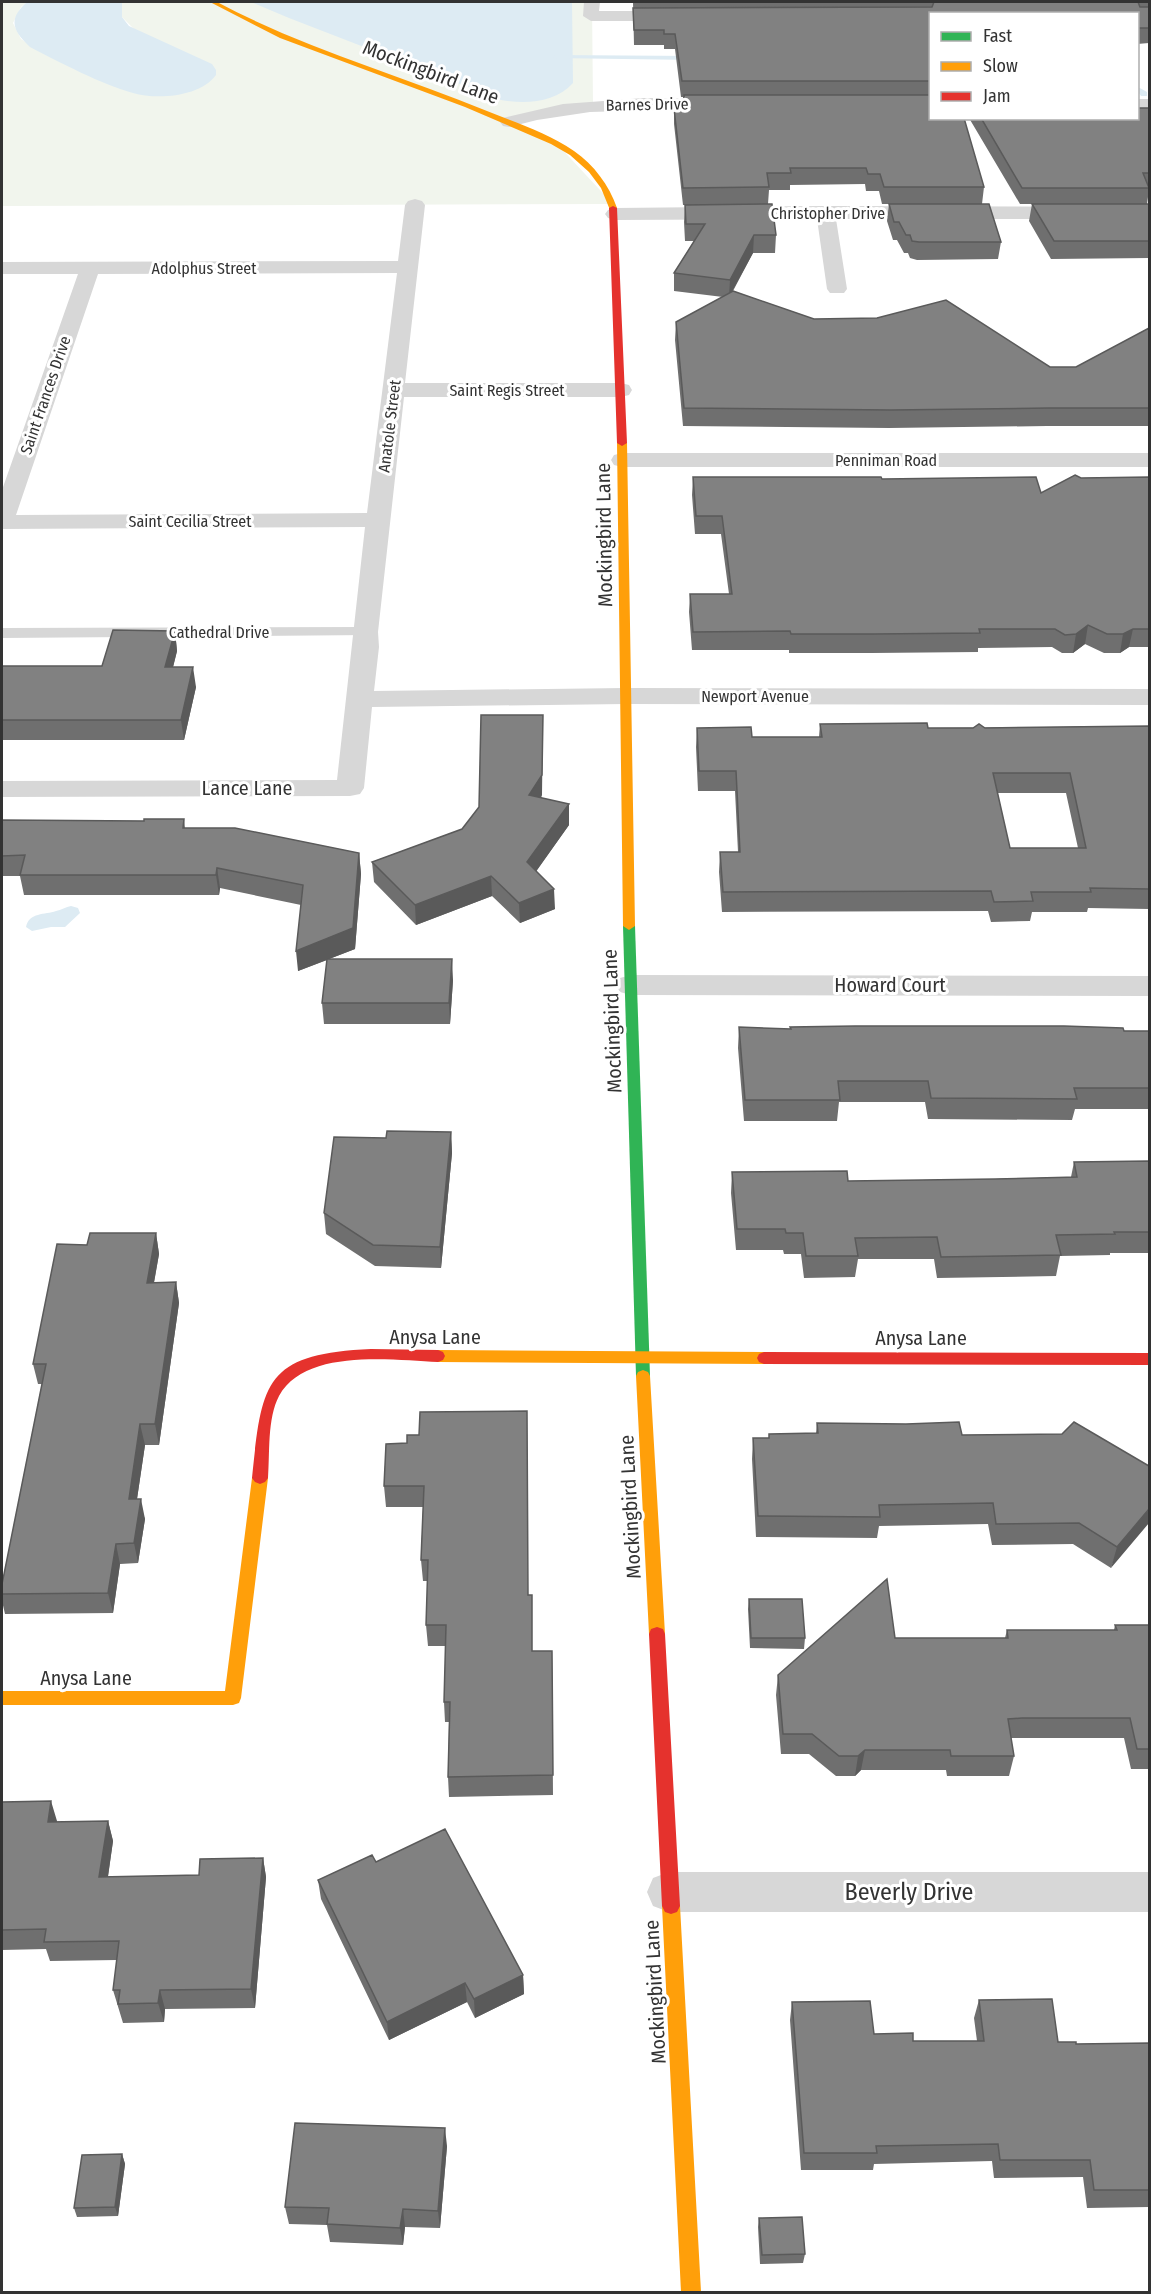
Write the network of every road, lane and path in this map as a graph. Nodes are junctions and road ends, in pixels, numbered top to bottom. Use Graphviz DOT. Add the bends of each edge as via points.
graph roads {
  1 [pos="213,2"];
  2 [pos="592,9"];
  3 [pos="696,16"];
  4 [pos="741,104"];
  5 [pos="509,123"];
  6 [pos="415,205"];
  7 [pos="825,213"];
  8 [pos="1149,213"];
  9 [pos="615,214"];
  10 [pos="407,267"];
  11 [pos="2,268"];
  12 [pos="90,268"];
  13 [pos="837,289"];
  14 [pos="393,390"];
  15 [pos="621,390"];
  16 [pos="622,460"];
  17 [pos="1149,460"];
  18 [pos="378,520"];
  19 [pos="2,522"];
  20 [pos="2,633"];
  21 [pos="366,640"];
  22 [pos="625,696"];
  23 [pos="1149,697"];
  24 [pos="361,699"];
  25 [pos="2,789"];
  26 [pos="631,985"];
  27 [pos="1149,986"];
  28 [pos="642,1356"];
  29 [pos="1149,1359"];
  30 [pos="2,1698"];
  31 [pos="669,1892"];
  32 [pos="1149,1892"];
  33 [pos="691,2292"];
  1 -- 5 [label="street, Mockingbird Lane" via="249,23"];
  2 -- 3 [label="street"];
  4 -- 5 [label="street, Barnes Drive" via="593,105 553,110"];
  5 -- 9 [label="street, Mockingbird Lane" via="580,159 606,189"];
  6 -- 10 [label="street, Anatole Street"];
  7 -- 8 [label="street, Christopher Drive"];
  7 -- 9 [label="street, Christopher Drive"];
  7 -- 13 [label="street"];
  9 -- 15 [label="street, Mockingbird Lane"];
  10 -- 12 [label="street, Adolphus Street"];
  10 -- 14 [label="street, Anatole Street"];
  11 -- 12 [label="street, Adolphus Street"];
  12 -- 19 [label="street, Saint Frances Drive"];
  14 -- 15 [label="street, Saint Regis Street"];
  14 -- 18 [label="street, Anatole Street"];
  15 -- 16 [label="street, Mockingbird Lane"];
  16 -- 17 [label="street, Penniman Road"];
  16 -- 22 [label="street, Mockingbird Lane"];
  18 -- 19 [label="street, Saint Cecilia Street"];
  18 -- 21 [label="street, Anatole Street"];
  20 -- 21 [label="lane, Cathedral Drive"];
  21 -- 24 [label="street, Lance Lane"];
  22 -- 23 [label="street, Newport Avenue"];
  22 -- 24 [label="street, Newport Avenue"];
  22 -- 26 [label="street, Mockingbird Lane"];
  24 -- 25 [label="street, Lance Lane" via="350,788"];
  26 -- 27 [label="street, Howard Court"];
  26 -- 28 [label="street, Mockingbird Lane"];
  28 -- 29 [label="street, Anysa Lane"];
  28 -- 30 [label="street, Anysa Lane" via="350,1356 290,1370 278,1382 268,1408 233,1698"];
  28 -- 31 [label="street, Mockingbird Lane"];
  31 -- 32 [label="street, Beverly Drive"];
  31 -- 33 [label="street, Mockingbird Lane"];
}
